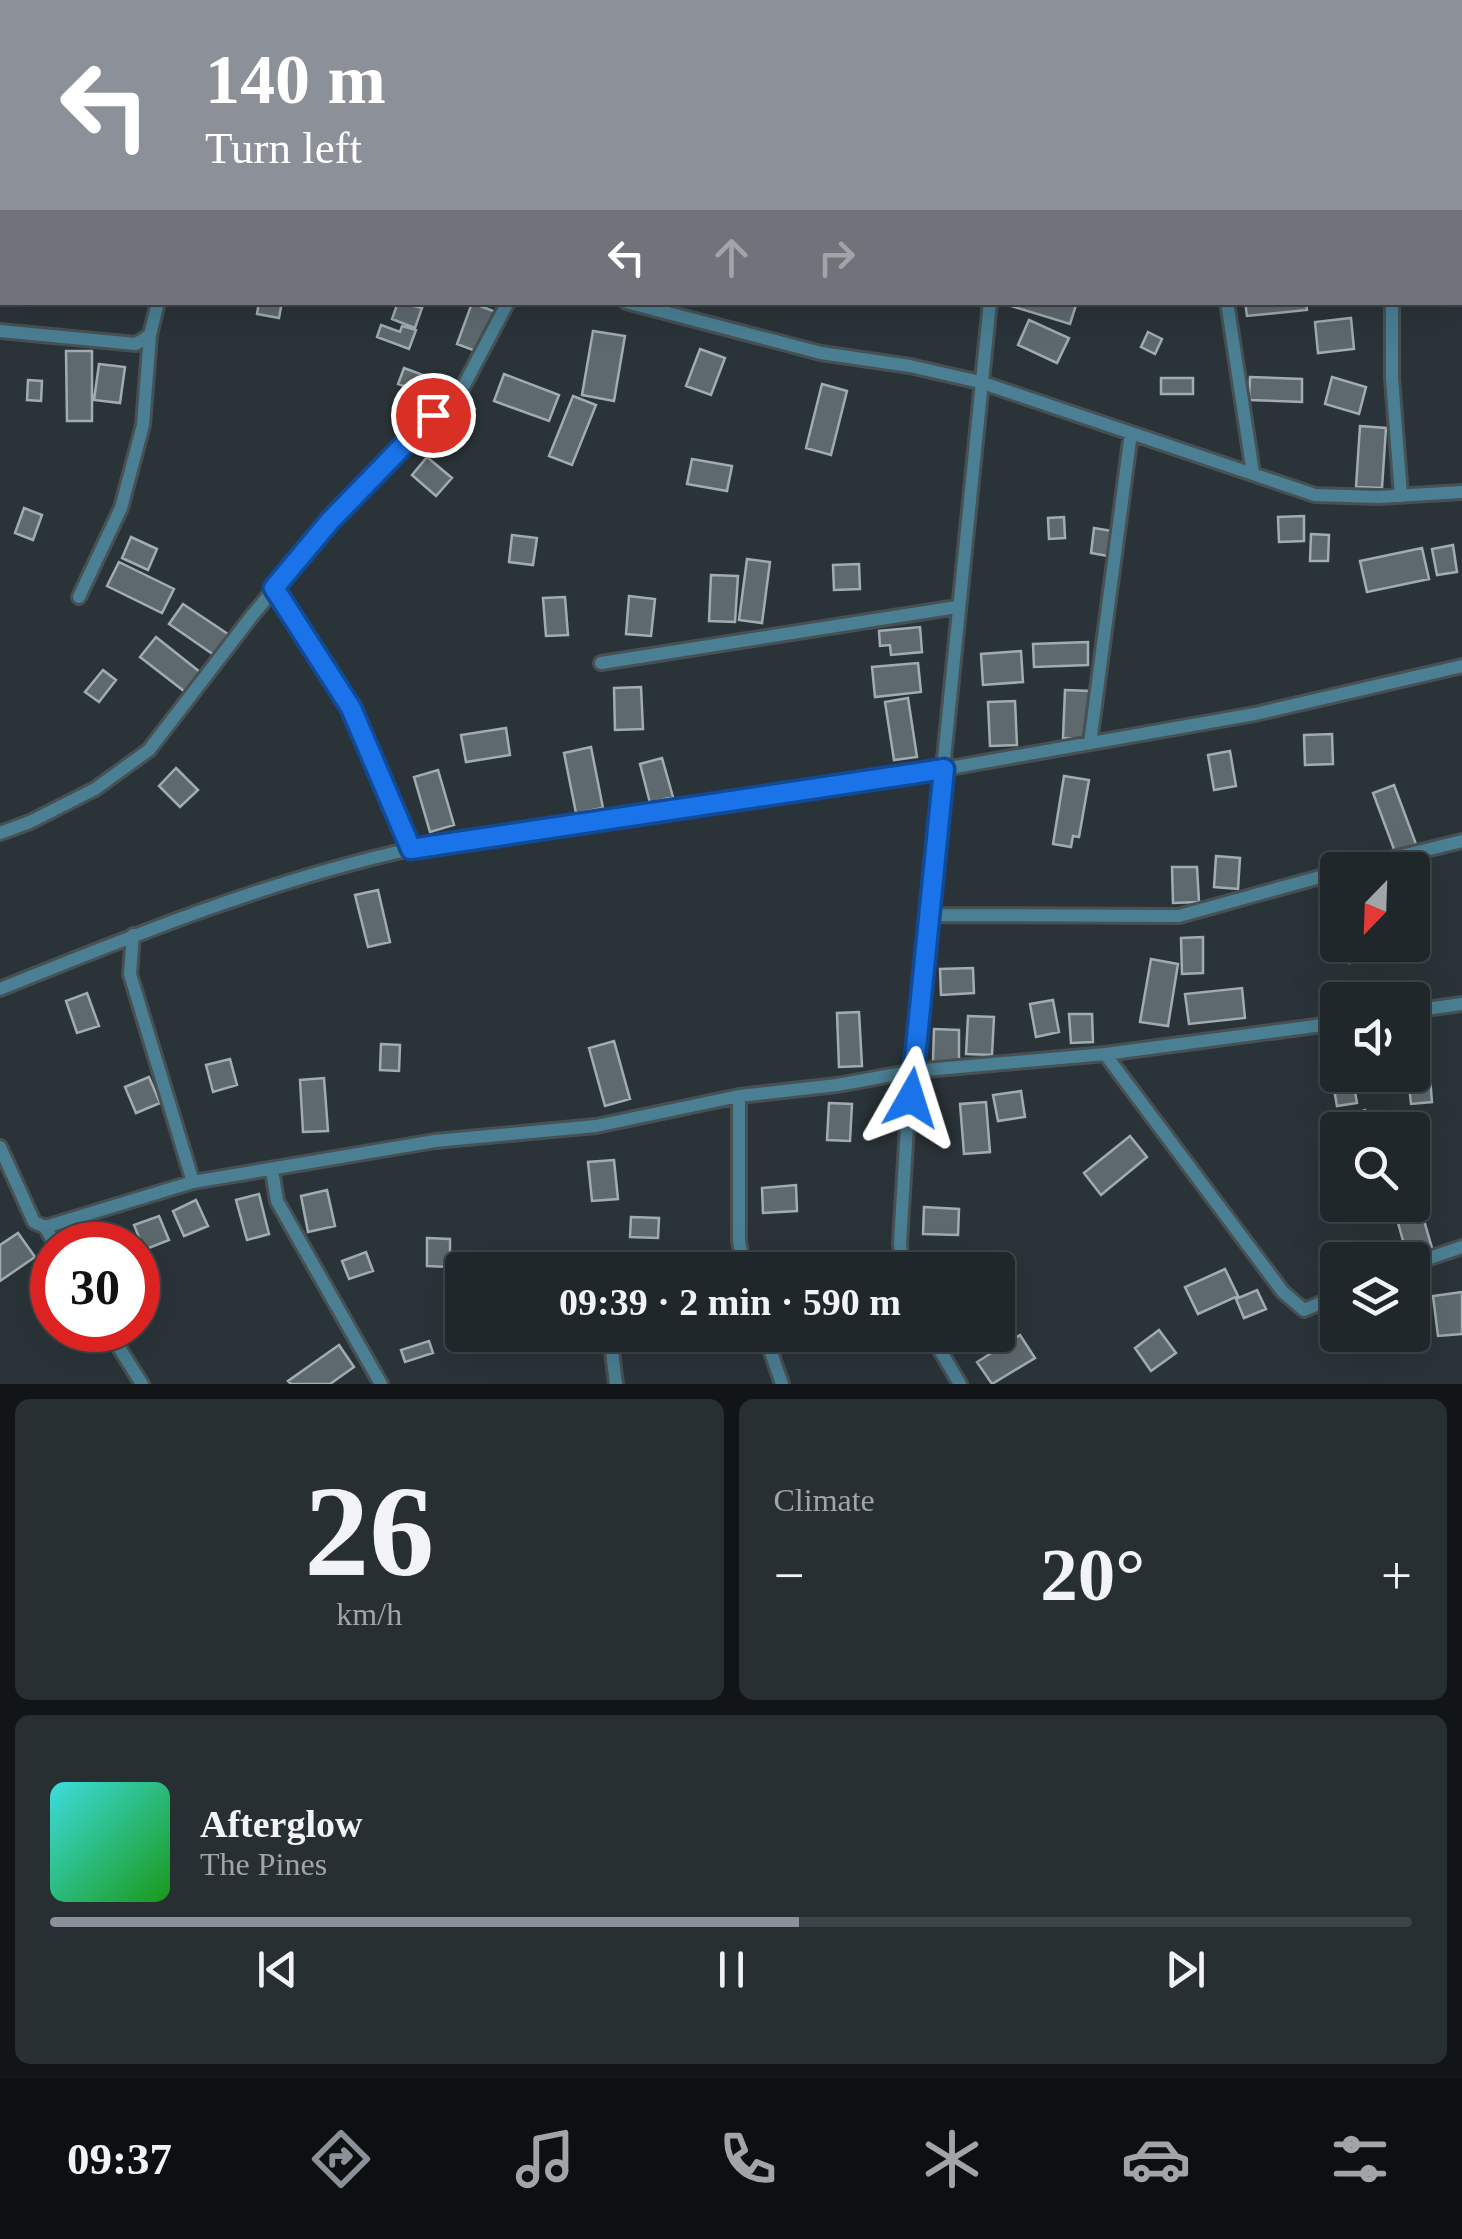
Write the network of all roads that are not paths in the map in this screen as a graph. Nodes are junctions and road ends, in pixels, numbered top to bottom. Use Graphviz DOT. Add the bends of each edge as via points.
graph roads {
  1 [pos="157,305"];
  2 [pos="506,305"];
  3 [pos="637,305"];
  4 [pos="990,305"];
  5 [pos="1227,305"];
  6 [pos="1392,305"];
  7 [pos="0,331"];
  8 [pos="150,336"];
  9 [pos="980,382"];
  10 [pos="1131,433"];
  11 [pos="1253,473"];
  12 [pos="1462,492"];
  13 [pos="1401,496"];
  14 [pos="274,588"];
  15 [pos="79,597"];
  16 [pos="957,608"];
  17 [pos="601,664"];
  18 [pos="1462,666"];
  19 [pos="1090,743"];
  20 [pos="944,769"];
  21 [pos="0,833"];
  22 [pos="1462,841"];
  23 [pos="411,849"];
  24 [pos="1418,852"];
  25 [pos="1320,877"];
  26 [pos="930,916"];
  27 [pos="134,936"];
  28 [pos="0,988"];
  29 [pos="1462,1004"];
  30 [pos="1430,1009"];
  31 [pos="1320,1026"];
  32 [pos="1104,1054"];
  33 [pos="914,1071"];
  34 [pos="739,1096"];
  35 [pos="0,1148"];
  36 [pos="272,1170"];
  37 [pos="193,1182"];
  38 [pos="34,1222"];
  39 [pos="64,1222"];
  40 [pos="1462,1247"];
  41 [pos="741,1252"];
  42 [pos="901,1252"];
  43 [pos="1430,1258"];
  44 [pos="1320,1303"];
  45 [pos="122,1352"];
  46 [pos="612,1352"];
  47 [pos="770,1352"];
  48 [pos="941,1352"];
  49 [pos="142,1384"];
  50 [pos="381,1384"];
  51 [pos="616,1384"];
  52 [pos="782,1384"];
  53 [pos="960,1384"];
  1 -- 8 [label="street"];
  2 -- 14 [label="street" via="462,389 379,468"];
  3 -- 9 [label="street" via="774,342"];
  4 -- 9 [label="street"];
  5 -- 11 [label="street"];
  6 -- 13 [label="street"];
  7 -- 8 [label="street" via="136,344"];
  8 -- 15 [label="street" via="143,426 130,475"];
  9 -- 10 [label="street"];
  9 -- 16 [label="street"];
  10 -- 11 [label="street"];
  10 -- 19 [label="street"];
  11 -- 13 [label="street" via="1315,495"];
  12 -- 13 [label="street"];
  14 -- 21 [label="street" via="149,750 96,789"];
  14 -- 23 [label="street" via="351,708"];
  16 -- 17 [label="street"];
  16 -- 20 [label="street"];
  18 -- 19 [label="street" via="1255,714"];
  19 -- 20 [label="street"];
  20 -- 23 [label="street"];
  20 -- 26 [label="street"];
  22 -- 24 [label="street"];
  23 -- 27 [label="street" via="355,861"];
  25 -- 26 [label="street" via="1179,916"];
  26 -- 33 [label="street"];
  27 -- 28 [label="street"];
  27 -- 37 [label="street" via="130,974"];
  29 -- 30 [label="street"];
  31 -- 32 [label="street"];
  32 -- 33 [label="street"];
  32 -- 44 [label="street" via="1282,1292 1304,1310"];
  33 -- 34 [label="street"];
  33 -- 42 [label="street"];
  34 -- 36 [label="street" via="596,1126 434,1140"];
  34 -- 41 [label="street"];
  35 -- 38 [label="street"];
  36 -- 37 [label="street"];
  36 -- 50 [label="street" via="277,1202"];
  37 -- 39 [label="street"];
  40 -- 43 [label="street"];
  45 -- 49 [label="street"];
  46 -- 51 [label="street"];
  47 -- 52 [label="street"];
  48 -- 53 [label="street"];
}
